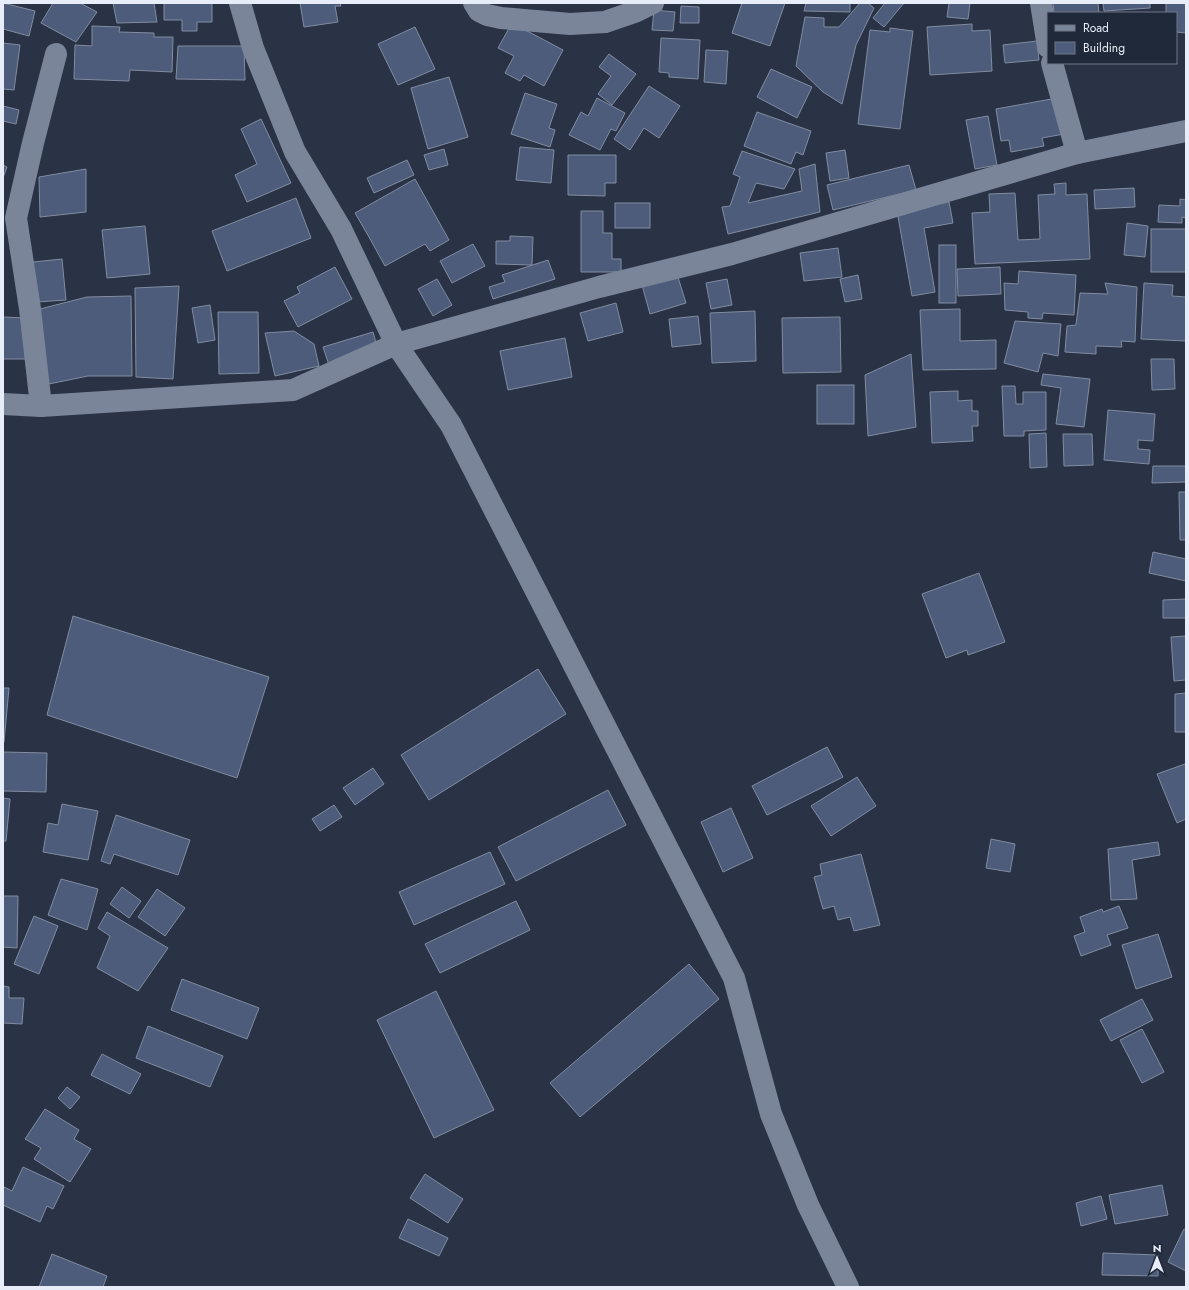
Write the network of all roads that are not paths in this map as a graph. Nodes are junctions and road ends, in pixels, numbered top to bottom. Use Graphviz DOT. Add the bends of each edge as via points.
graph roads {
  1 [pos="240,3"];
  2 [pos="474,3"];
  3 [pos="653,3"];
  4 [pos="1041,3"];
  5 [pos="1047,41"];
  6 [pos="56,54"];
  7 [pos="1052,64"];
  8 [pos="1186,131"];
  9 [pos="1077,153"];
  10 [pos="396,344"];
  11 [pos="3,404"];
  12 [pos="41,406"];
  13 [pos="848,1287"];
  1 -- 10 [label="street" via="253,48 295,152 341,229"];
  2 -- 3 [label="street" via="479,11 487,15 570,24 604,22"];
  4 -- 5 [label="street"];
  6 -- 12 [label="street" via="16,218"];
  7 -- 9 [label="street"];
  8 -- 9 [label="street"];
  9 -- 10 [label="street" via="732,254 599,287"];
  10 -- 12 [label="street" via="293,390"];
  10 -- 13 [label="street" via="451,425 734,978 771,1114 808,1205"];
  11 -- 12 [label="street"];
}
